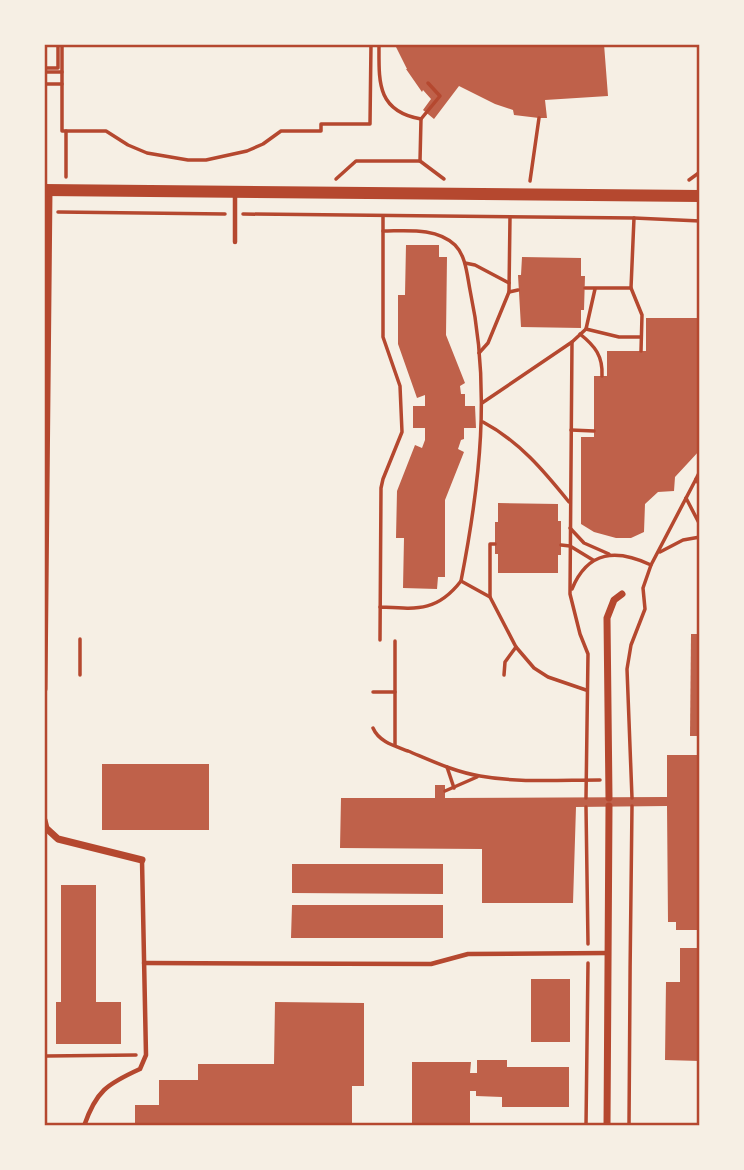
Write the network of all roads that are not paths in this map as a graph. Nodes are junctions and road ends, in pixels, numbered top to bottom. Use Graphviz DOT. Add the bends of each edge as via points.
graph roads {
  1 [pos="46,190"];
  2 [pos="235,191"];
  3 [pos="700,196"];
  4 [pos="235,242"];
  5 [pos="622,594"];
  6 [pos="44,690"];
  7 [pos="44,820"];
  8 [pos="142,860"];
  9 [pos="609,953"];
  10 [pos="144,963"];
  11 [pos="85,1126"];
  12 [pos="607,1126"];
  1 -- 2 [label="street"];
  1 -- 6 [label="street"];
  2 -- 3 [label="street"];
  2 -- 4 [label="lane"];
  5 -- 9 [label="street" via="614,600 607,618"];
  7 -- 8 [label="street" via="58,839"];
  8 -- 10 [label="lane"];
  9 -- 10 [label="lane" via="468,954 431,964"];
  9 -- 12 [label="street"];
  10 -- 11 [label="lane" via="146,1055 140,1069 114,1080 92,1102"];
}
